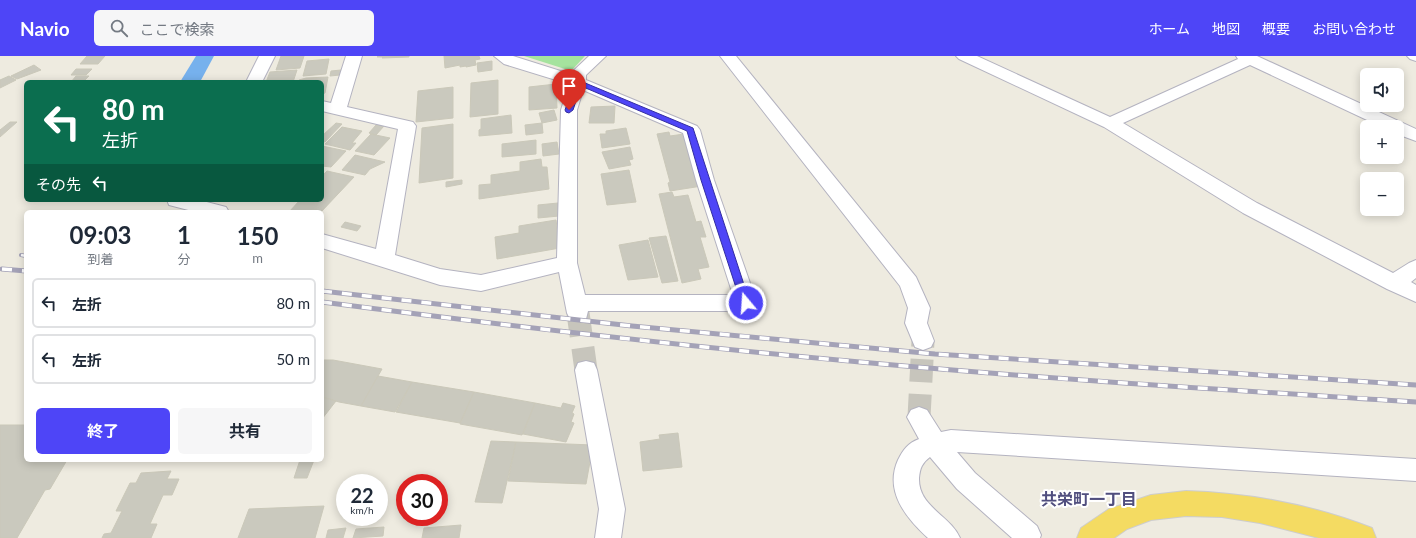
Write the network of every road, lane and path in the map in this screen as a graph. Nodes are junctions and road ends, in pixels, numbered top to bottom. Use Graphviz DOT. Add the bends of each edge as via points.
graph roads {
  1 [pos="267,56"];
  2 [pos="354,56"];
  3 [pos="502,56"];
  4 [pos="598,56"];
  5 [pos="728,56"];
  6 [pos="967,57"];
  7 [pos="1247,57"];
  8 [pos="255,80"];
  9 [pos="578,82"];
  10 [pos="330,107"];
  11 [pos="1382,120"];
  12 [pos="1110,123"];
  13 [pos="1404,130"];
  14 [pos="1416,136"];
  15 [pos="183,202"];
  16 [pos="212,210"];
  17 [pos="324,242"];
  18 [pos="384,259"];
  19 [pos="567,263"];
  20 [pos="1416,268"];
  21 [pos="1394,283"];
  22 [pos="1416,294"];
  23 [pos="923,341"];
  24 [pos="586,370"];
  25 [pos="919,416"];
  26 [pos="934,443"];
  27 [pos="1416,470"];
  28 [pos="1028,535"];
  29 [pos="608,538"];
  30 [pos="947,538"];
  31 [pos="1091,538"];
  32 [pos="1362,538"];
  1 -- 8 [label="street"];
  2 -- 10 [label="street"];
  3 -- 9 [label="street" via="523,66"];
  4 -- 9 [label="street" via="578,74"];
  5 -- 23 [label="street" via="910,283 919,308 916,323"];
  6 -- 12 [label="street"];
  7 -- 11 [label="street"];
  7 -- 12 [label="street"];
  9 -- 19 [label="street" via="569,110"];
  9 -- 19 [label="street" via="691,130 746,303 578,308"];
  10 -- 18 [label="street" via="407,126"];
  12 -- 21 [label="street" via="1250,208"];
  13 -- 14 [label="street"];
  15 -- 16 [label="street"];
  17 -- 18 [label="street"];
  18 -- 19 [label="street" via="440,277 481,283"];
  20 -- 21 [label="street"];
  21 -- 22 [label="street"];
  24 -- 29 [label="street" via="612,509"];
  25 -- 26 [label="street"];
  26 -- 27 [label="street" via="951,441"];
  26 -- 28 [label="street" via="966,481"];
  26 -- 30 [label="street" via="918,450 908,463 906,482 910,497 922,515"];
  31 -- 32 [label="highway" via="1099,530 1131,512 1167,504 1209,503 1262,511 1326,526"];
}
